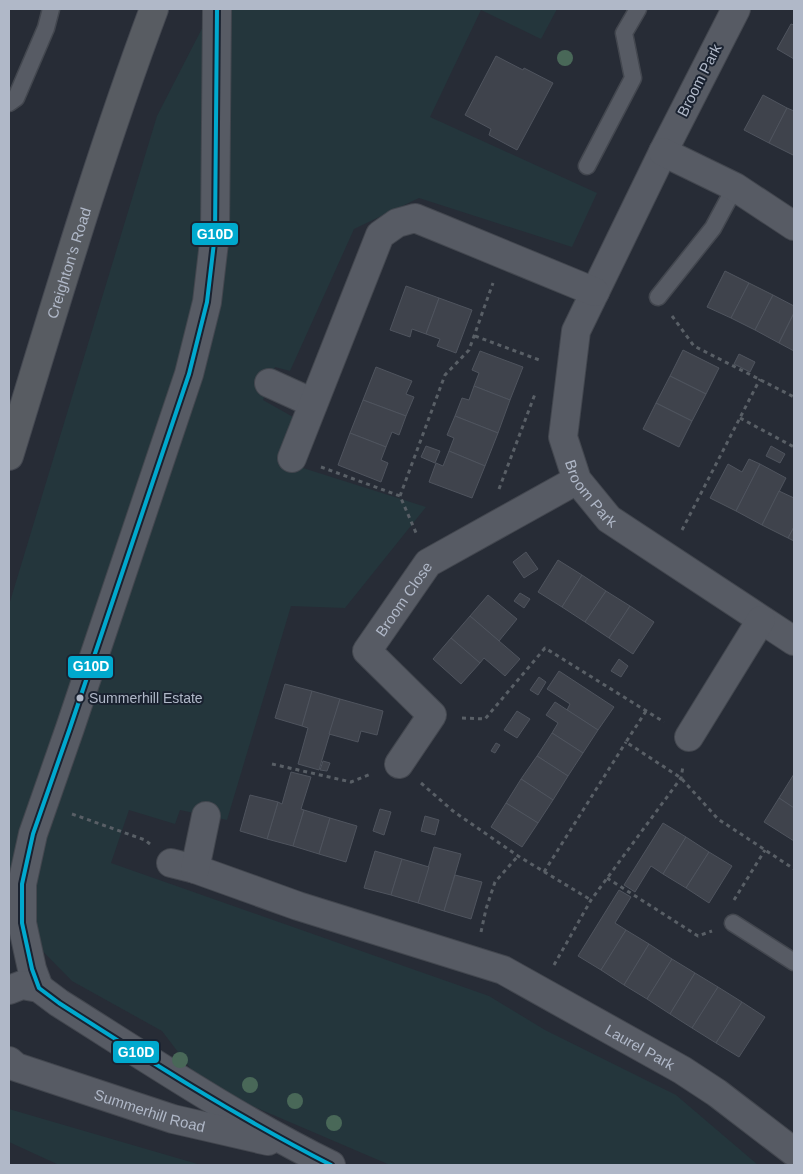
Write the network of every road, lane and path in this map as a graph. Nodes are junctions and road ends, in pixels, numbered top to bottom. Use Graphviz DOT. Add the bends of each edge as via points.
graph roads {
  1 [pos="51,9"];
  2 [pos="146,9"];
  3 [pos="154,9"];
  4 [pos="217,9"];
  5 [pos="638,9"];
  6 [pos="736,9"];
  7 [pos="131,70"];
  8 [pos="9,103"];
  9 [pos="663,152"];
  10 [pos="587,166"];
  11 [pos="735,188"];
  12 [pos="794,226"];
  13 [pos="503,254"];
  14 [pos="595,292"];
  15 [pos="658,297"];
  16 [pos="475,336"];
  17 [pos="571,370"];
  18 [pos="760,380"];
  19 [pos="269,382"];
  20 [pos="537,390"];
  21 [pos="794,397"];
  22 [pos="313,403"];
  23 [pos="740,418"];
  24 [pos="794,447"];
  25 [pos="9,456"];
  26 [pos="292,458"];
  27 [pos="318,466"];
  28 [pos="577,480"];
  29 [pos="400,496"];
  30 [pos="501,522"];
  31 [pos="682,531"];
  32 [pos="428,563"];
  33 [pos="761,620"];
  34 [pos="794,641"];
  35 [pos="646,711"];
  36 [pos="432,715"];
  37 [pos="689,737"];
  38 [pos="626,742"];
  39 [pos="272,764"];
  40 [pos="399,764"];
  41 [pos="681,778"];
  42 [pos="64,811"];
  43 [pos="206,816"];
  44 [pos="766,850"];
  45 [pos="518,856"];
  46 [pos="183,866"];
  47 [pos="794,869"];
  48 [pos="544,872"];
  49 [pos="607,878"];
  50 [pos="591,900"];
  51 [pos="734,922"];
  52 [pos="475,961"];
  53 [pos="794,962"];
  54 [pos="39,988"];
  55 [pos="534,988"];
  56 [pos="9,990"];
  57 [pos="9,1061"];
  58 [pos="296,1148"];
  59 [pos="794,1152"];
  60 [pos="331,1165"];
  1 -- 8 [label="lane" via="16,98"];
  2 -- 7 [label="highway, Creighton's Road"];
  3 -- 7 [label="highway, Creighton's Road"];
  4 -- 54 [label="street" via="215,234 207,302 189,374 33,834 22,884 22,923"];
  5 -- 10 [label="lane" via="624,33 633,78"];
  6 -- 9 [label="street, Broom Park"];
  7 -- 25 [label="highway, Creighton's Road"];
  9 -- 11 [label="street"];
  9 -- 14 [label="street, Broom Park"];
  11 -- 12 [label="street"];
  11 -- 15 [label="lane" via="713,228"];
  13 -- 14 [label="street"];
  13 -- 16 [label="path"];
  13 -- 22 [label="street" via="415,218 397,223 380,235"];
  14 -- 17 [label="street, Broom Park" via="576,331"];
  15 -- 18 [label="path" via="694,346"];
  16 -- 17 [label="path"];
  16 -- 29 [label="path" via="470,350 445,375"];
  17 -- 28 [label="street, Broom Park" via="563,437"];
  18 -- 21 [label="path"];
  18 -- 23 [label="path"];
  19 -- 22 [label="street"];
  20 -- 30 [label="path" via="496,494"];
  22 -- 26 [label="street"];
  23 -- 24 [label="path"];
  23 -- 31 [label="path"];
  27 -- 29 [label="path"];
  28 -- 30 [label="street, Broom Close"];
  28 -- 33 [label="street, Broom Park" via="609,519"];
  29 -- 32 [label="path"];
  30 -- 32 [label="street, Broom Close"];
  32 -- 36 [label="street, Broom Close" via="367,651"];
  33 -- 34 [label="street, Broom Park"];
  33 -- 37 [label="street"];
  35 -- 36 [label="path" via="545,648 485,719"];
  35 -- 37 [label="path"];
  35 -- 38 [label="path"];
  36 -- 40 [label="street"];
  37 -- 41 [label="path"];
  38 -- 41 [label="path"];
  38 -- 48 [label="path"];
  39 -- 40 [label="path" via="351,782"];
  40 -- 45 [label="path" via="453,811"];
  41 -- 44 [label="path" via="718,819"];
  41 -- 49 [label="path"];
  42 -- 46 [label="path" via="145,840"];
  43 -- 46 [label="street"];
  44 -- 47 [label="path"];
  44 -- 51 [label="path" via="734,898"];
  45 -- 48 [label="path"];
  45 -- 52 [label="path" via="495,882"];
  46 -- 52 [label="street"];
  48 -- 50 [label="path"];
  49 -- 50 [label="path"];
  49 -- 51 [label="path" via="698,936"];
  50 -- 55 [label="path" via="556,963"];
  51 -- 53 [label="lane"];
  52 -- 55 [label="street, Laurel Park" via="503,970"];
  54 -- 56 [label="street" via="22,985"];
  54 -- 58 [label="street, Summerhill Road" via="185,1083"];
  55 -- 59 [label="street, Laurel Park" via="682,1070"];
  57 -- 58 [label="street, Summerhill Road" via="16,1067 173,1119"];
  58 -- 60 [label="street, Summerhill Road"];
}
